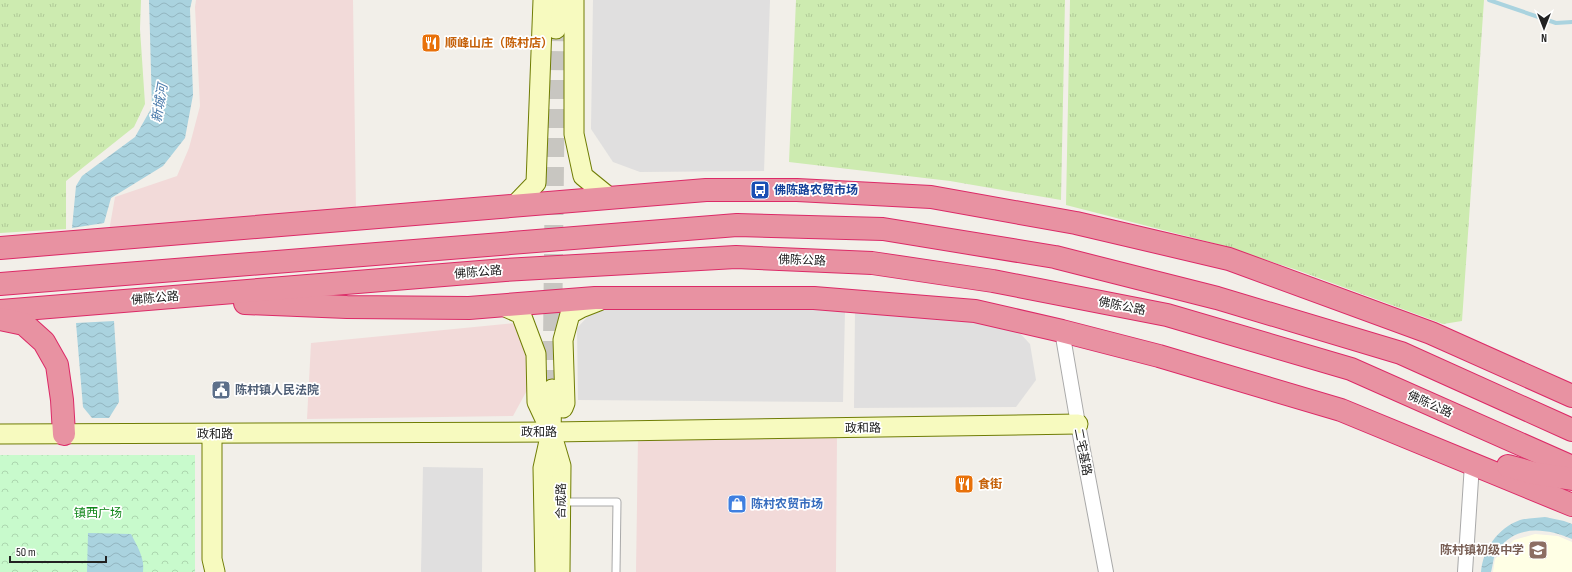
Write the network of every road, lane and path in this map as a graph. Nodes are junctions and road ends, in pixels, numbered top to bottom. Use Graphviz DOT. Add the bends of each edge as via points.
graph roads {
  1 [pos="543,0"];
  2 [pos="556,0"];
  3 [pos="574,0"];
  4 [pos="556,29"];
  5 [pos="610,198"];
  6 [pos="514,206"];
  7 [pos="0,248"];
  8 [pos="0,284"];
  9 [pos="610,298"];
  10 [pos="144,299"];
  11 [pos="503,306"];
  12 [pos="0,311"];
  13 [pos="0,318"];
  14 [pos="1062,331"];
  15 [pos="1431,333"];
  16 [pos="552,389"];
  17 [pos="1572,396"];
  18 [pos="1572,412"];
  19 [pos="1078,424"];
  20 [pos="1572,430"];
  21 [pos="551,432"];
  22 [pos="0,434"];
  23 [pos="64,434"];
  24 [pos="212,434"];
  25 [pos="1411,438"];
  26 [pos="1472,464"];
  27 [pos="1572,467"];
  28 [pos="1572,479"];
  29 [pos="560,502"];
  30 [pos="1572,506"];
  31 [pos="215,572"];
  32 [pos="545,572"];
  33 [pos="560,572"];
  34 [pos="616,572"];
  35 [pos="1106,572"];
  36 [pos="1465,572"];
  1 -- 6 [label="street" via="536,184"];
  2 -- 4 [label="street"];
  3 -- 5 [label="street" via="574,134 583,176"];
  5 -- 6 [label="highway"];
  5 -- 15 [label="highway" via="706,190 797,190 931,197 1076,223 1229,259"];
  6 -- 7 [label="highway"];
  8 -- 20 [label="highway" via="737,225 882,229 1055,257 1217,298 1400,353"];
  9 -- 11 [label="highway"];
  9 -- 14 [label="highway" via="814,298 975,311"];
  9 -- 21 [label="street" via="570,314 563,340 565,403"];
  10 -- 11 [label="highway" via="347,307"];
  10 -- 12 [label="highway, 佛陈公路"];
  10 -- 27 [label="highway, 佛陈公路" via="505,270 736,257 872,263 993,281 1167,315 1351,369"];
  11 -- 21 [label="street" via="521,314 536,354 537,402"];
  13 -- 23 [label="highway" via="24,324 44,342 57,364"];
  14 -- 19 [label="street, 二宅基路"];
  14 -- 25 [label="highway" via="1160,356 1341,410"];
  15 -- 17 [label="highway"];
  15 -- 18 [label="highway"];
  16 -- 21 [label="street, 合成路"];
  19 -- 21 [label="street, 政和路"];
  19 -- 35 [label="street, 二宅基路"];
  21 -- 24 [label="street, 政和路"];
  21 -- 29 [label="street, 合成路" via="561,466"];
  21 -- 32 [label="street, 合成路" via="543,468"];
  22 -- 23 [label="street, 政和路"];
  23 -- 24 [label="street, 政和路"];
  24 -- 31 [label="street" via="212,559"];
  25 -- 26 [label="highway"];
  25 -- 28 [label="highway" via="1533,473"];
  26 -- 30 [label="highway"];
  26 -- 36 [label="street"];
  29 -- 33 [label="street, 合成路"];
  29 -- 34 [label="lane" via="617,502"];
}
